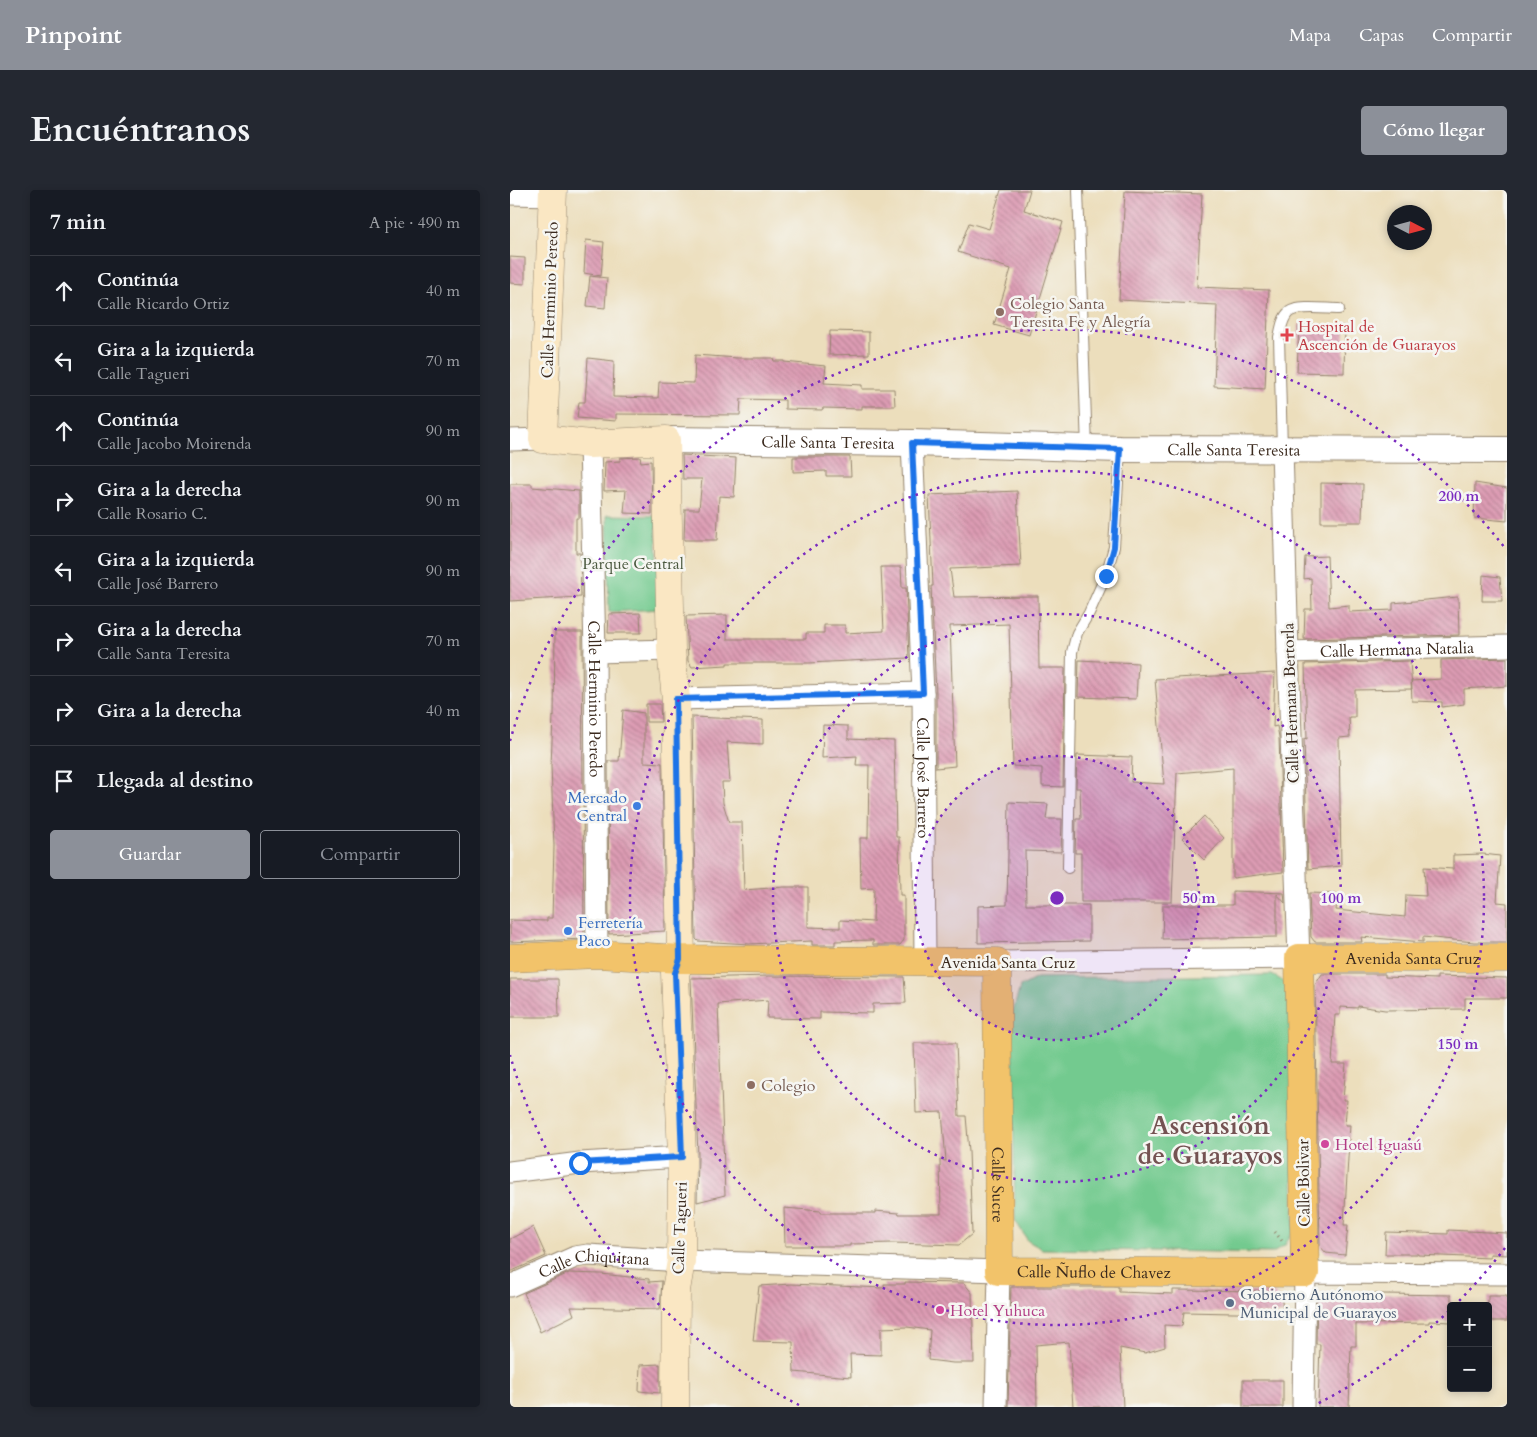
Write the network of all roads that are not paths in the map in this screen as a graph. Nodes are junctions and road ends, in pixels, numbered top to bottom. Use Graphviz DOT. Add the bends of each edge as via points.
graph roads {
  1 [pos="1078,190"];
  2 [pos="553,192"];
  3 [pos="510,194"];
  4 [pos="1339,309"];
  5 [pos="666,440"];
  6 [pos="520,442"];
  7 [pos="912,443"];
  8 [pos="590,444"];
  9 [pos="1087,448"];
  10 [pos="1282,448"];
  11 [pos="1120,449"];
  12 [pos="1507,450"];
  13 [pos="1507,646"];
  14 [pos="671,650"];
  15 [pos="595,652"];
  16 [pos="1288,652"];
  17 [pos="923,693"];
  18 [pos="676,699"];
  19 [pos="1068,868"];
  20 [pos="596,954"];
  21 [pos="510,958"];
  22 [pos="1299,958"];
  23 [pos="1507,958"];
  24 [pos="680,959"];
  25 [pos="925,962"];
  26 [pos="997,962"];
  27 [pos="682,1157"];
  28 [pos="510,1172"];
  29 [pos="681,1261"];
  30 [pos="999,1271"];
  31 [pos="1305,1273"];
  32 [pos="1507,1274"];
  33 [pos="510,1286"];
  34 [pos="675,1407"];
  35 [pos="996,1407"];
  36 [pos="1303,1407"];
  1 -- 9 [label="lane"];
  2 -- 3 [label="street"];
  2 -- 6 [label="main road, Calle Herminio Peredo"];
  4 -- 10 [label="lane" via="1296,308 1284,318 1279,337"];
  5 -- 7 [label="street, Calle Santa Teresita"];
  5 -- 8 [label="main road, Calle Santa Teresita"];
  5 -- 14 [label="main road, Calle Tagueri"];
  6 -- 8 [label="main road, Calle Santa Teresita"];
  7 -- 9 [label="street, Calle Santa Teresita"];
  7 -- 17 [label="street, Calle José Barrero"];
  8 -- 15 [label="street, Calle Herminio Peredo"];
  9 -- 11 [label="street, Calle Santa Teresita"];
  10 -- 11 [label="street, Calle Santa Teresita"];
  10 -- 12 [label="street, Calle Santa Teresita"];
  10 -- 16 [label="street, Calle Hermana Bertorla"];
  11 -- 19 [label="lane" via="1114,547 1106,576 1077,633 1072,652"];
  13 -- 16 [label="street, Calle Hermana Natalia"];
  14 -- 15 [label="street"];
  14 -- 18 [label="main road, Calle Tagueri"];
  15 -- 20 [label="street, Calle Herminio Peredo"];
  16 -- 22 [label="street, Calle Hermana Bertorla"];
  17 -- 18 [label="street"];
  17 -- 25 [label="street, Calle José Barrero"];
  18 -- 24 [label="main road, Calle Tagueri"];
  20 -- 21 [label="main road, Avenida Santa Cruz"];
  20 -- 24 [label="main road, Avenida Santa Cruz"];
  22 -- 23 [label="main road, Avenida Santa Cruz"];
  22 -- 26 [label="street, Avenida Santa Cruz"];
  22 -- 31 [label="main road, Calle Bolivar"];
  24 -- 25 [label="main road, Avenida Santa Cruz"];
  24 -- 27 [label="main road, Calle Tagueri" via="675,973"];
  25 -- 26 [label="main road, Avenida Santa Cruz"];
  26 -- 30 [label="main road, Calle Sucre"];
  27 -- 28 [label="street" via="580,1163"];
  27 -- 29 [label="main road, Calle Tagueri"];
  29 -- 30 [label="street, Calle Ñuflo de Chavez"];
  29 -- 33 [label="street, Calle Chiquitana" via="588,1255 574,1257"];
  29 -- 34 [label="main road, Calle Tagueri" via="676,1290"];
  30 -- 31 [label="main road, Calle Ñuflo de Chavez"];
  30 -- 35 [label="street, Calle Sucre"];
  31 -- 32 [label="street, Calle Ñuflo de Chavez"];
  31 -- 36 [label="street, Calle Bolivar"];
}
